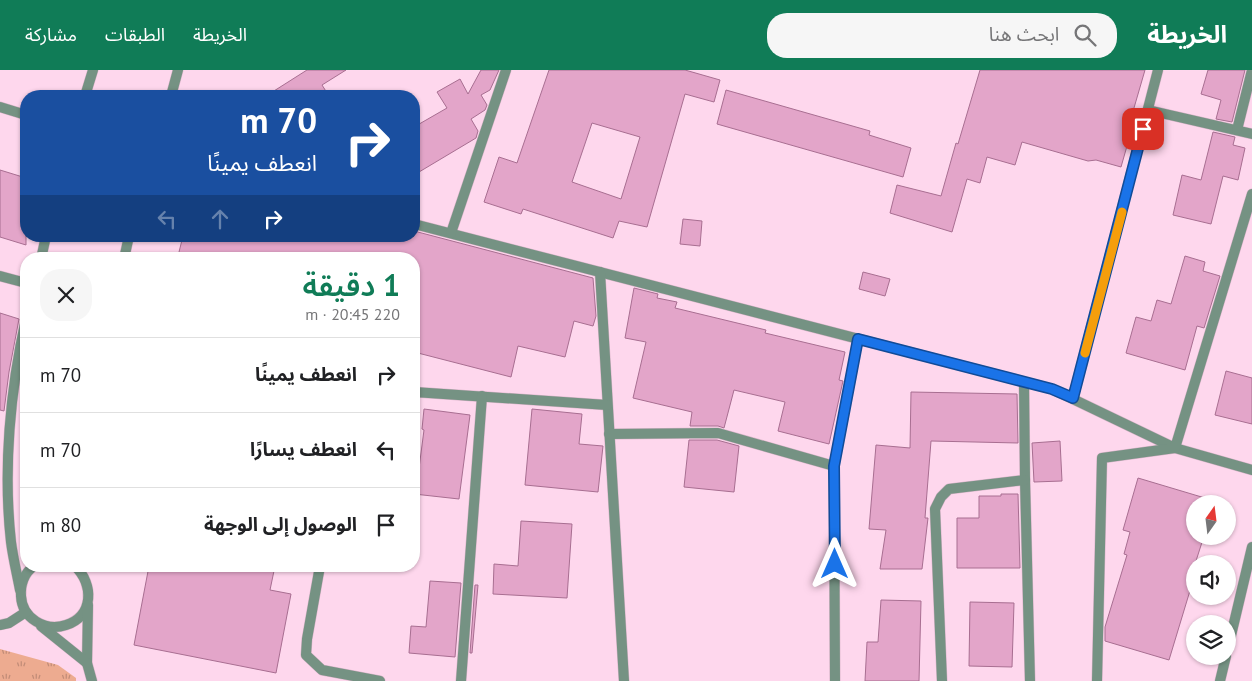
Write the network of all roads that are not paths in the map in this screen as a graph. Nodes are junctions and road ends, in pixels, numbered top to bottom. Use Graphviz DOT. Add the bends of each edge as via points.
graph roads {
  1 [pos="93,70"];
  2 [pos="178,70"];
  3 [pos="506,70"];
  4 [pos="1158,70"];
  5 [pos="1252,70"];
  6 [pos="87,90"];
  7 [pos="173,90"];
  8 [pos="0,107"];
  9 [pos="1148,110"];
  10 [pos="20,113"];
  11 [pos="1237,130"];
  12 [pos="1252,134"];
  13 [pos="1252,194"];
  14 [pos="420,225"];
  15 [pos="451,233"];
  16 [pos="600,272"];
  17 [pos="0,276"];
  18 [pos="20,281"];
  19 [pos="858,339"];
  20 [pos="20,354"];
  21 [pos="1024,382"];
  22 [pos="420,392"];
  23 [pos="482,396"];
  24 [pos="1073,398"];
  25 [pos="607,405"];
  26 [pos="609,434"];
  27 [pos="1175,448"];
  28 [pos="834,466"];
  29 [pos="1252,470"];
  30 [pos="1025,480"];
  31 [pos="1252,547"];
  32 [pos="28,572"];
  33 [pos="81,572"];
  34 [pos="88,572"];
  35 [pos="319,572"];
  36 [pos="87,583"];
  37 [pos="20,590"];
  38 [pos="88,601"];
  39 [pos="26,612"];
  40 [pos="1236,615"];
  41 [pos="34,621"];
  42 [pos="0,625"];
  43 [pos="87,663"];
  44 [pos="1224,665"];
  45 [pos="92,681"];
  46 [pos="380,681"];
  47 [pos="461,681"];
  48 [pos="624,681"];
  49 [pos="835,681"];
  50 [pos="942,681"];
  51 [pos="1030,681"];
  52 [pos="1097,681"];
  53 [pos="1220,681"];
  1 -- 6 [label="street"];
  2 -- 7 [label="street"];
  3 -- 15 [label="street"];
  4 -- 9 [label="street"];
  5 -- 11 [label="street"];
  8 -- 10 [label="street"];
  9 -- 11 [label="street"];
  9 -- 24 [label="street"];
  11 -- 12 [label="street"];
  13 -- 27 [label="street"];
  14 -- 15 [label="street"];
  15 -- 16 [label="street"];
  16 -- 19 [label="street"];
  16 -- 25 [label="street"];
  17 -- 18 [label="street"];
  19 -- 21 [label="street"];
  19 -- 28 [label="street"];
  20 -- 37 [label="street" via="10,431 8,492 11,543"];
  21 -- 24 [label="street"];
  21 -- 30 [label="street"];
  22 -- 23 [label="street"];
  23 -- 25 [label="street"];
  23 -- 47 [label="street"];
  24 -- 27 [label="street"];
  25 -- 26 [label="street"];
  26 -- 28 [label="street" via="718,433"];
  26 -- 48 [label="street"];
  27 -- 29 [label="street"];
  27 -- 52 [label="street" via="1102,458"];
  28 -- 49 [label="street"];
  30 -- 50 [label="street" via="949,490 940,497 935,509"];
  30 -- 51 [label="street"];
  31 -- 40 [label="street"];
  32 -- 37 [label="street"];
  33 -- 36 [label="street"];
  34 -- 36 [label="street"];
  35 -- 46 [label="street" via="306,655 322,670"];
  36 -- 38 [label="street"];
  37 -- 39 [label="street"];
  38 -- 41 [label="street" via="76,620 66,625 50,626"];
  38 -- 43 [label="street"];
  39 -- 41 [label="street"];
  39 -- 42 [label="street"];
  41 -- 43 [label="street"];
  43 -- 45 [label="street"];
  44 -- 53 [label="street"];
}
